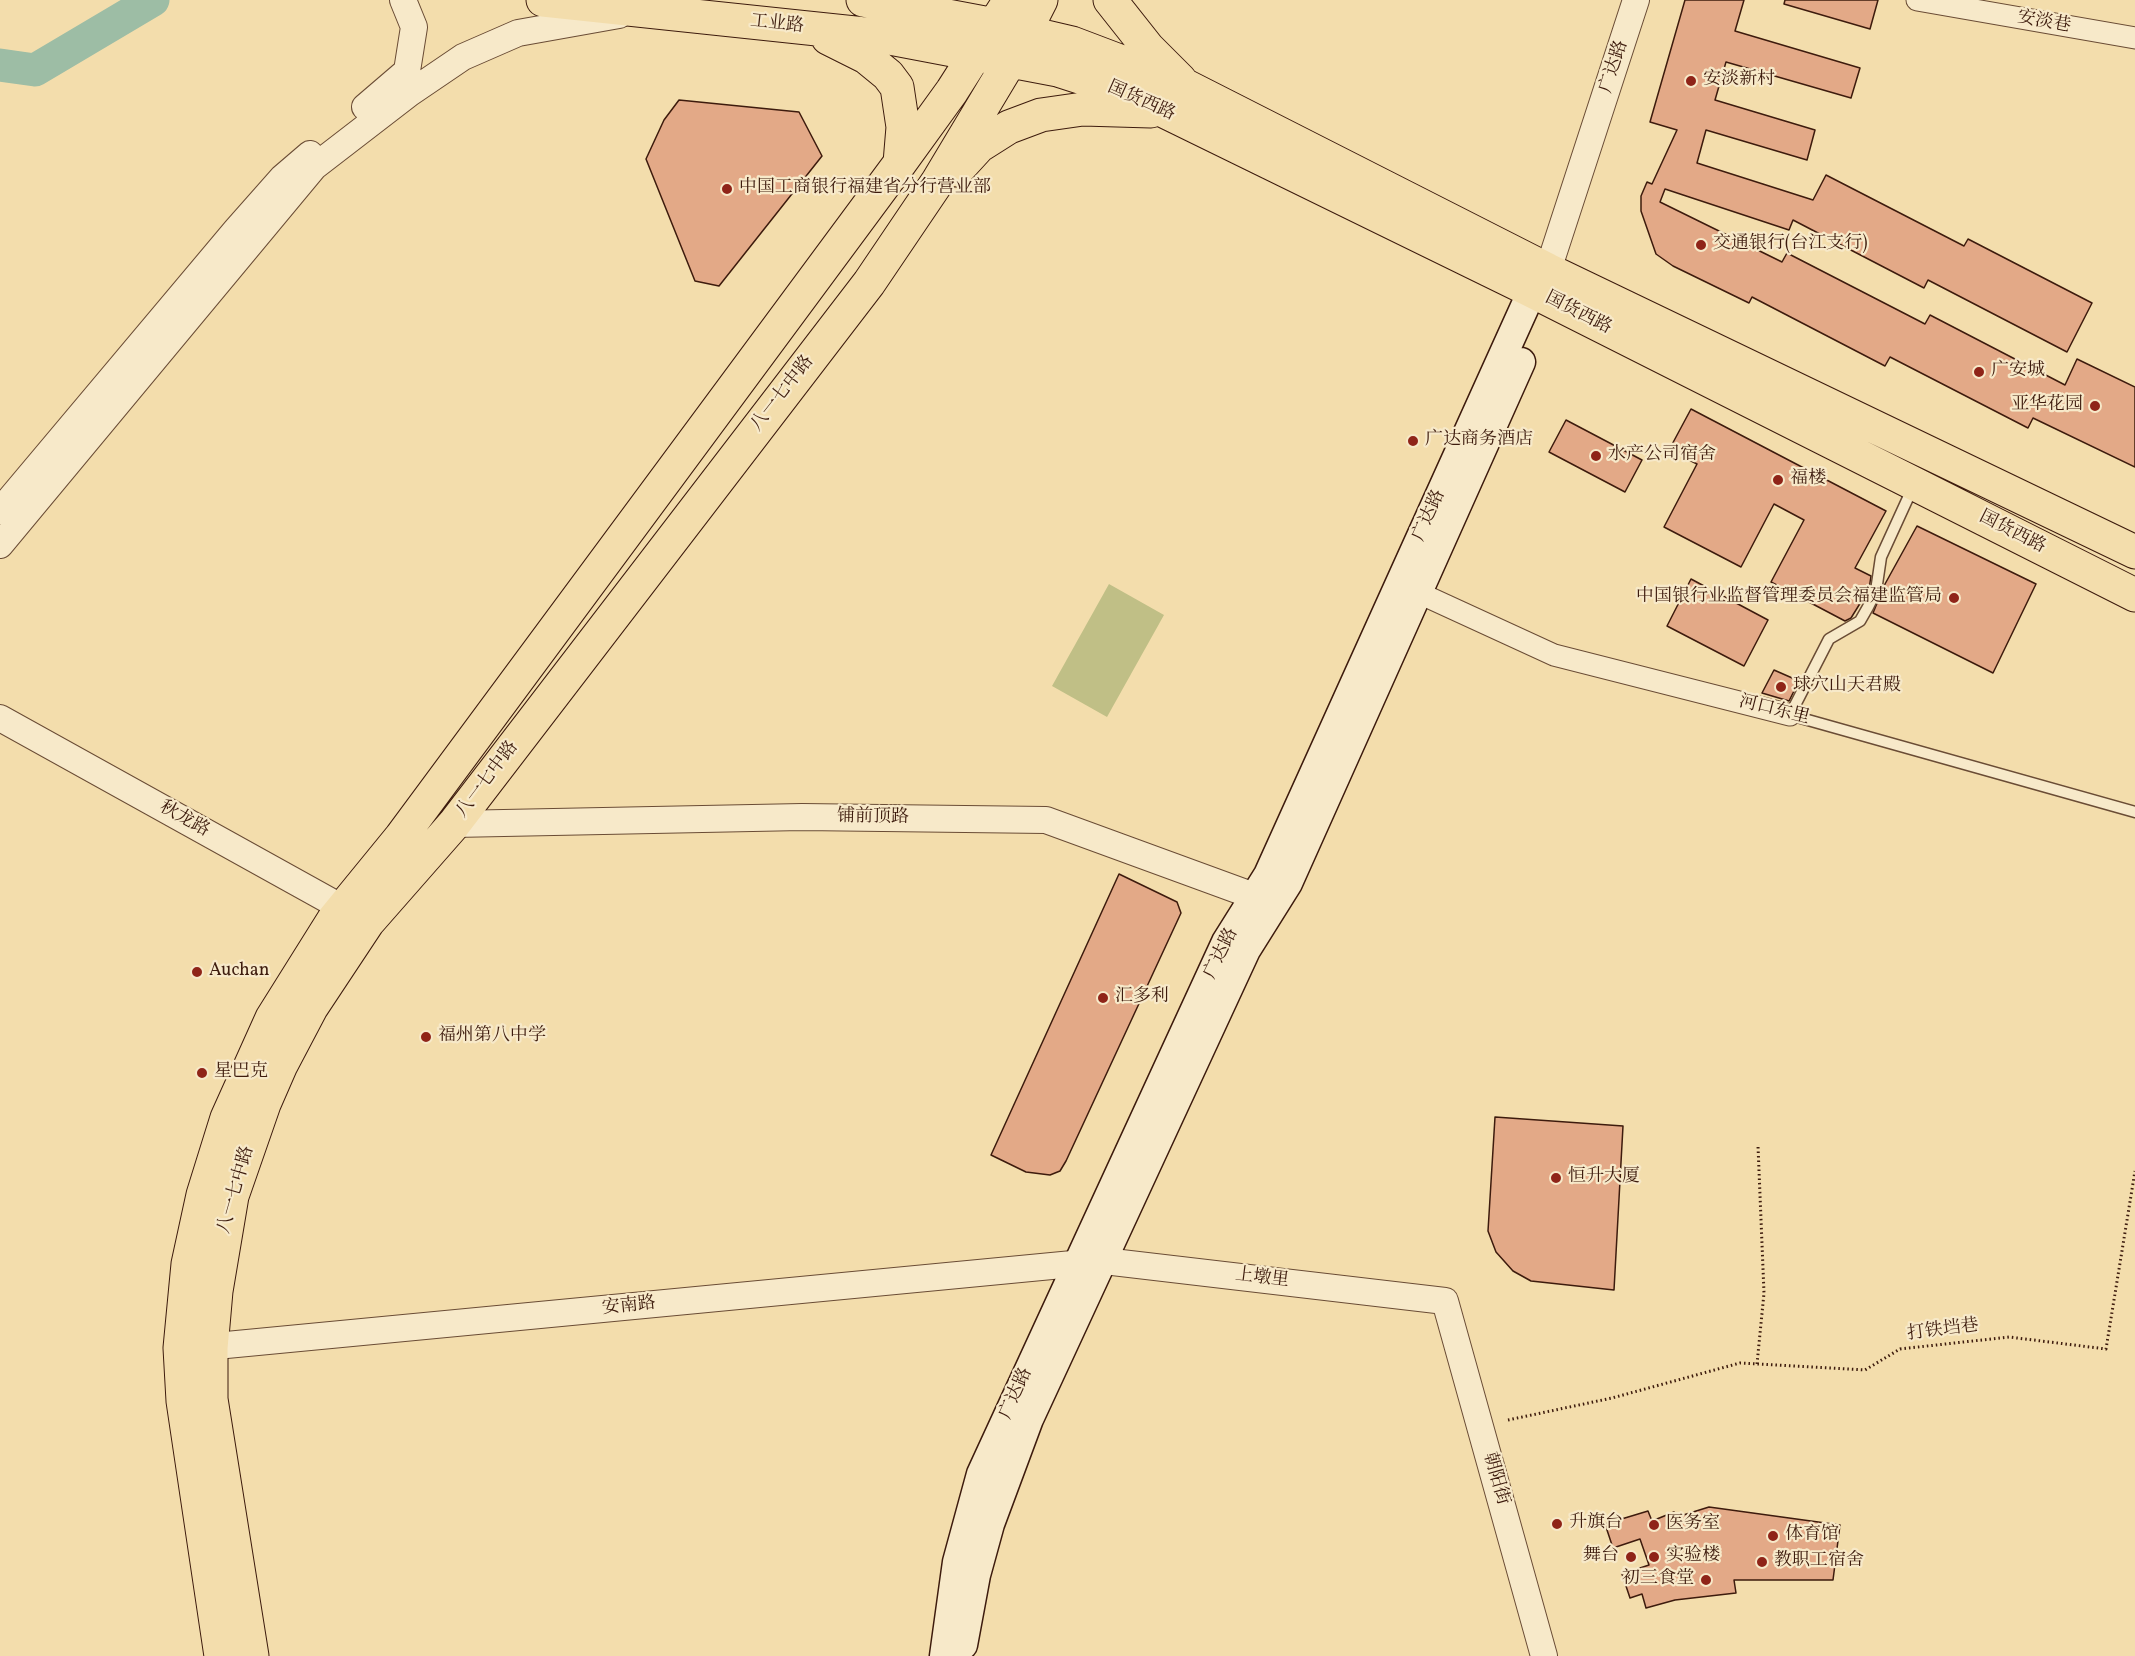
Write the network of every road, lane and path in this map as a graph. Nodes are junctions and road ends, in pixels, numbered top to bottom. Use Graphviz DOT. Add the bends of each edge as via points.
graph roads {
  1 [pos="403,0"];
  2 [pos="543,0"];
  3 [pos="863,0"];
  4 [pos="1041,0"];
  5 [pos="1110,0"];
  6 [pos="1636,0"];
  7 [pos="1917,0"];
  8 [pos="642,11"];
  9 [pos="1002,12"];
  10 [pos="807,28"];
  11 [pos="1026,33"];
  12 [pos="2135,38"];
  13 [pos="976,54"];
  14 [pos="1010,61"];
  15 [pos="1188,87"];
  16 [pos="1165,111"];
  17 [pos="900,164"];
  18 [pos="938,181"];
  19 [pos="1543,287"];
  20 [pos="1915,484"];
  21 [pos="0,511"];
  22 [pos="0,545"];
  23 [pos="2135,552"];
  24 [pos="1419,593"];
  25 [pos="2135,595"];
  26 [pos="1790,715"];
  27 [pos="0,718"];
  28 [pos="0,732"];
  29 [pos="2135,812"];
  30 [pos="454,824"];
  31 [pos="1266,900"];
  32 [pos="351,922"];
  33 [pos="1758,1146"];
  34 [pos="2135,1171"];
  35 [pos="2130,1195"];
  36 [pos="2135,1197"];
  37 [pos="1091,1261"];
  38 [pos="1445,1301"];
  39 [pos="195,1348"];
  40 [pos="1757,1364"];
  41 [pos="1508,1420"];
  42 [pos="221,1656"];
  43 [pos="252,1656"];
  44 [pos="944,1656"];
  45 [pos="961,1656"];
  46 [pos="1544,1656"];
  1 -- 21 [label="street" via="414,27 407,71 282,178"];
  2 -- 8 [label="main road, 工业路"];
  3 -- 9 [label="main road"];
  4 -- 11 [label="main road, 八一七中路"];
  5 -- 15 [label="main road" via="1148,48"];
  6 -- 19 [label="street, 广达路"];
  7 -- 12 [label="street, 安淡巷"];
  8 -- 10 [label="main road, 工业路"];
  8 -- 22 [label="street" via="518,33 463,57 314,166"];
  9 -- 11 [label="main road"];
  9 -- 13 [label="main road, 八一七中路"];
  10 -- 13 [label="main road, 工业路" via="874,35"];
  10 -- 17 [label="main road" via="866,57 897,87 903,127"];
  11 -- 14 [label="main road, 八一七中路"];
  11 -- 15 [label="main road, 国货西路" via="1072,44"];
  13 -- 14 [label="main road, 工业路"];
  13 -- 17 [label="main road, 八一七中路"];
  14 -- 16 [label="main road, 国货西路" via="1058,70 1123,91"];
  14 -- 18 [label="main road, 八一七中路"];
  15 -- 19 [label="main road, 国货西路"];
  16 -- 18 [label="main road" via="1083,110 1041,115 1009,127 979,146 959,168"];
  16 -- 19 [label="main road, 国货西路"];
  17 -- 32 [label="main road, 八一七中路" via="401,837"];
  18 -- 30 [label="main road, 八一七中路" via="869,283"];
  19 -- 20 [label="main road, 国货西路"];
  19 -- 23 [label="main road, 国货西路"];
  19 -- 24 [label="main road, 广达路"];
  19 -- 31 [label="main road, 广达路"];
  20 -- 25 [label="main road, 国货西路"];
  20 -- 26 [label="lane" via="1881,557 1876,591 1868,607 1860,621 1828,639"];
  24 -- 26 [label="street, 河口东里" via="1554,655"];
  24 -- 31 [label="main road, 广达路"];
  26 -- 29 [label="lane, 河口东里"];
  27 -- 32 [label="street, 秋龙路"];
  28 -- 32 [label="street, 秋龙路"];
  30 -- 31 [label="street, 铺前顶路" via="802,817 1046,820"];
  30 -- 32 [label="main road, 八一七中路"];
  31 -- 37 [label="main road, 广达路" via="1226,942"];
  32 -- 39 [label="main road, 八一七中路" via="272,1018 227,1118 196,1225 185,1287"];
  33 -- 40 [label="path" via="1764,1293"];
  34 -- 35 [label="path, 打铁垱巷"];
  35 -- 36 [label="path"];
  35 -- 40 [label="path, 打铁垱巷" via="2106,1349 2009,1337 1900,1349 1865,1370"];
  37 -- 38 [label="street, 上墩里"];
  37 -- 39 [label="street, 安南路"];
  37 -- 44 [label="main road, 广达路" via="981,1474 957,1562"];
  37 -- 45 [label="main road, 广达路" via="999,1494 976,1575"];
  38 -- 46 [label="street, 朝阳街"];
  39 -- 42 [label="main road, 八一七中路" via="183,1401"];
  39 -- 43 [label="main road, 八一七中路" via="211,1399"];
  40 -- 41 [label="path, 打铁垱巷" via="1740,1362 1612,1398"];
}
